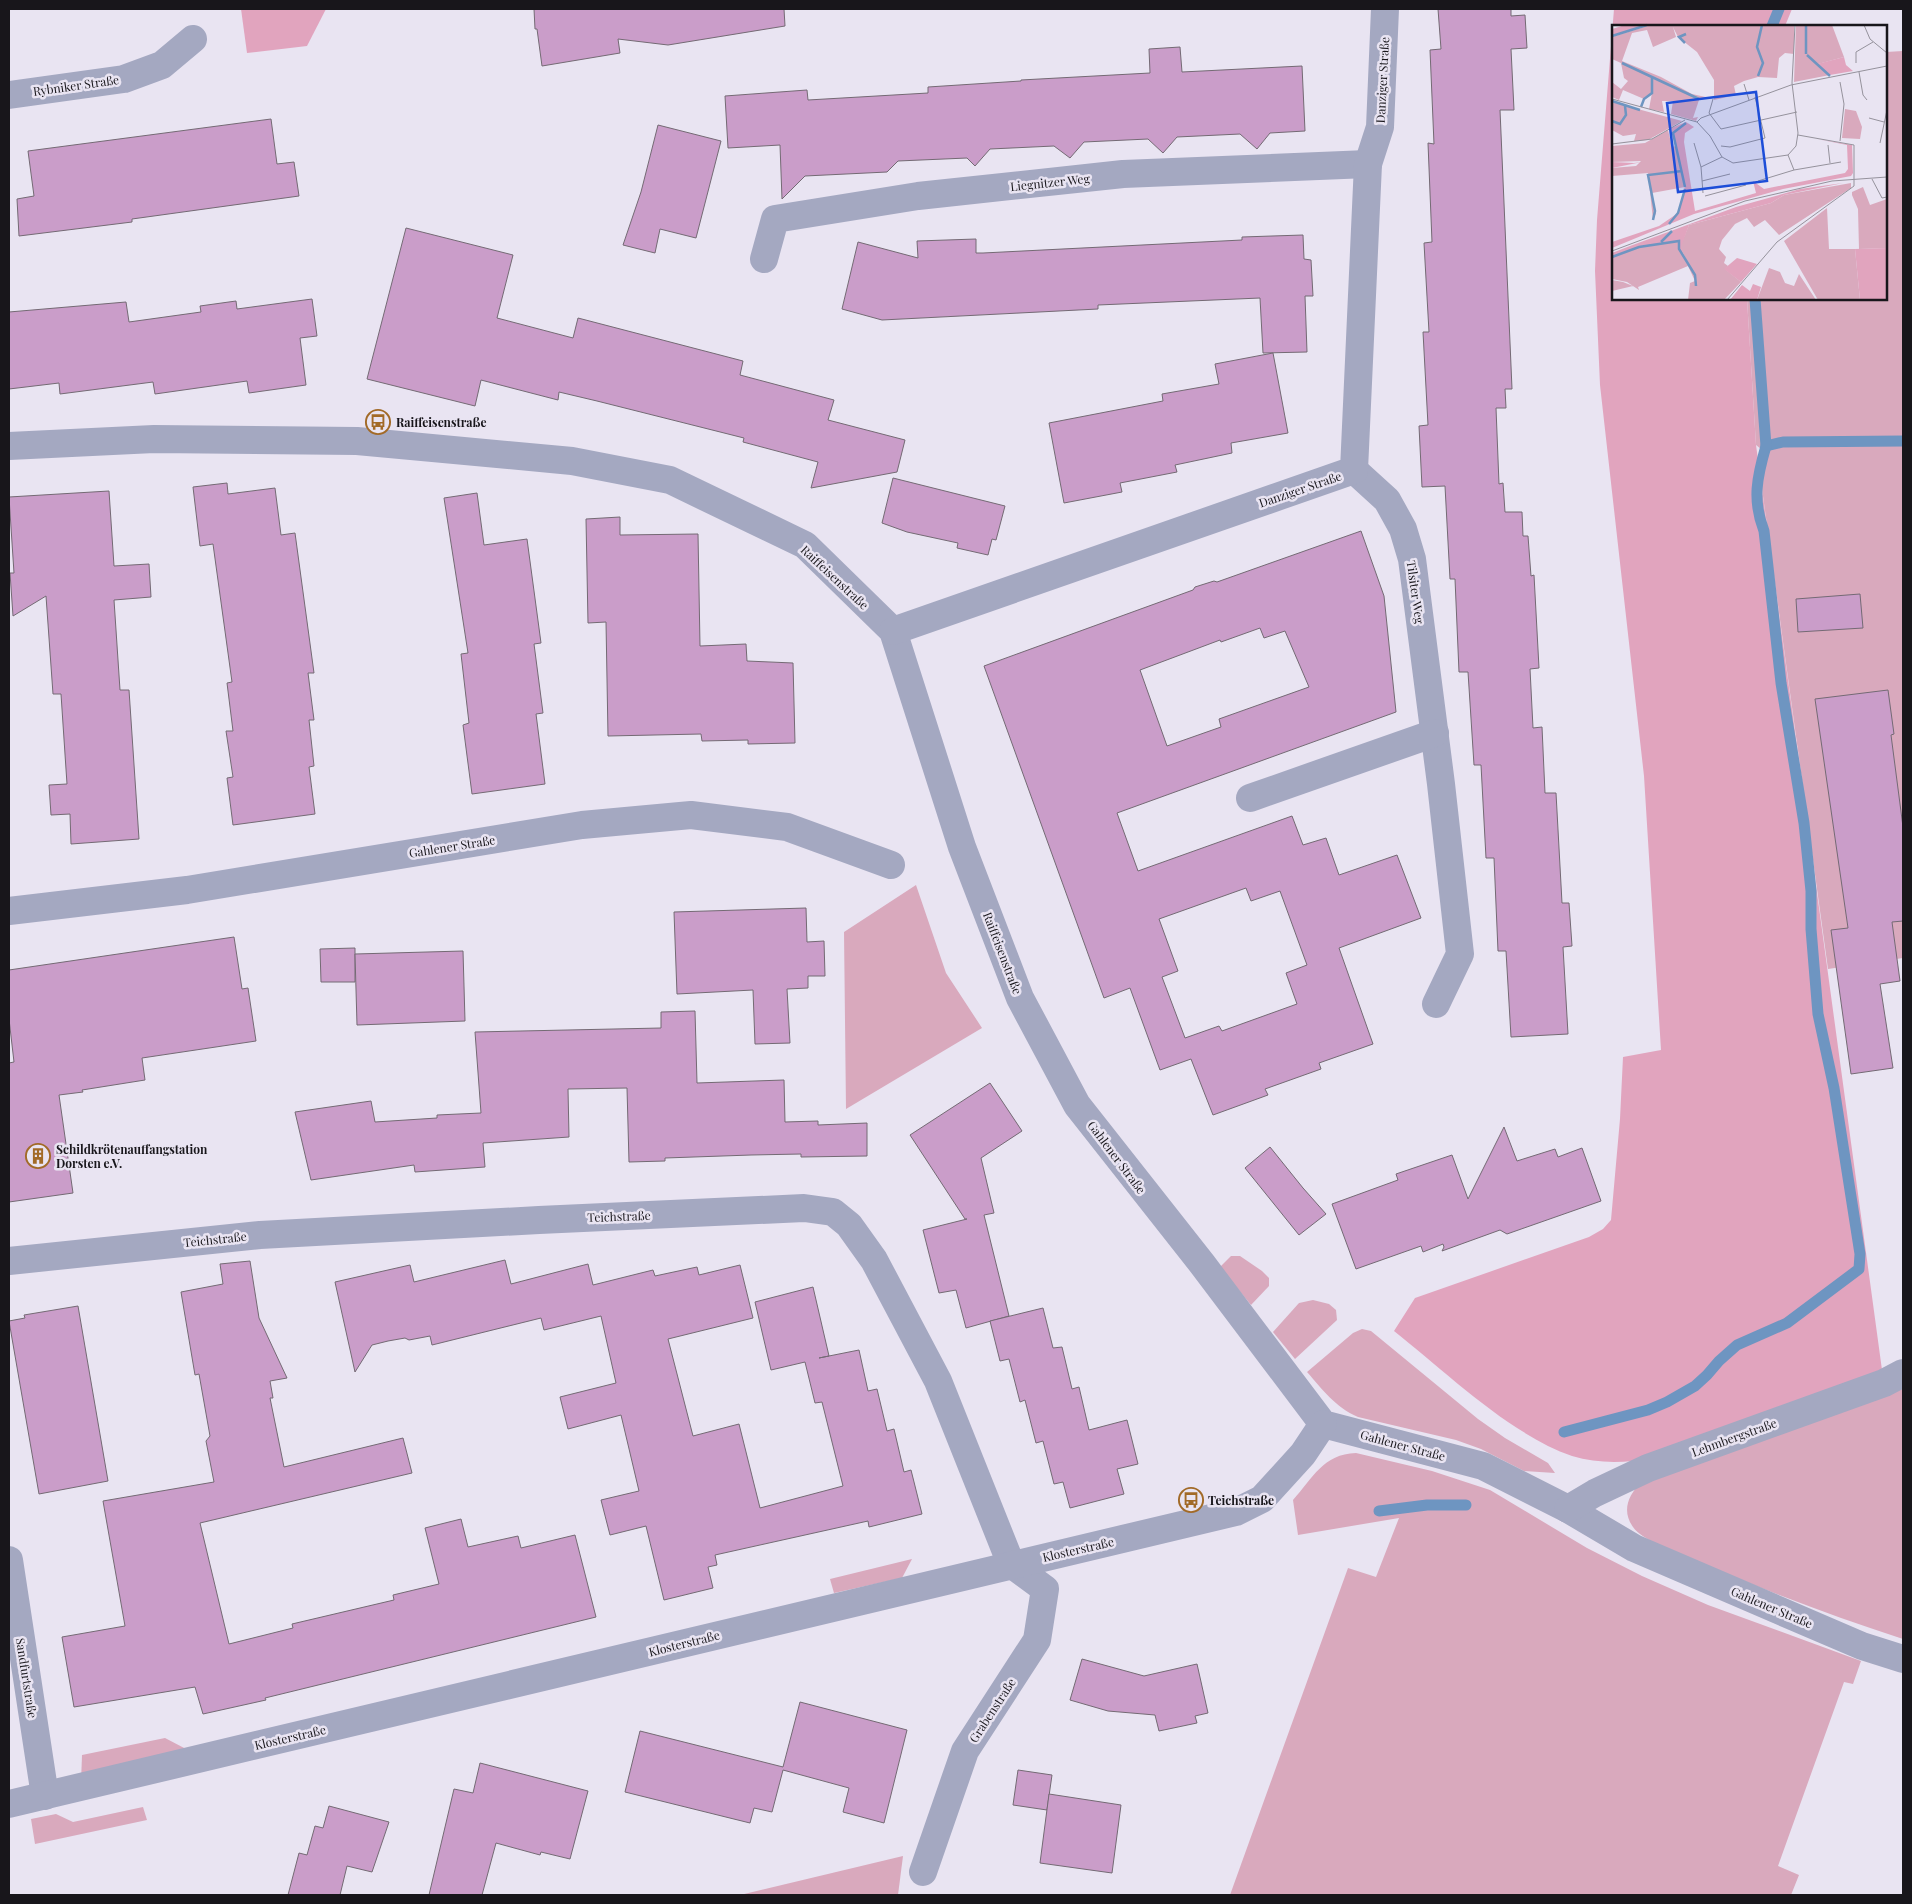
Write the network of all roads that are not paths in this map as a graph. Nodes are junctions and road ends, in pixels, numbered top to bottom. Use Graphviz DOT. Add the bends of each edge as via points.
graph roads {
  1 [pos="1386,9"];
  2 [pos="193,39"];
  3 [pos="9,95"];
  4 [pos="1368,164"];
  5 [pos="764,258"];
  6 [pos="9,446"];
  7 [pos="1354,470"];
  8 [pos="893,631"];
  9 [pos="1435,733"];
  10 [pos="1250,798"];
  11 [pos="891,865"];
  12 [pos="9,911"];
  13 [pos="1436,1004"];
  14 [pos="1048,1051"];
  15 [pos="9,1261"];
  16 [pos="1903,1373"];
  17 [pos="1323,1424"];
  18 [pos="1568,1509"];
  19 [pos="9,1560"];
  20 [pos="1011,1564"];
  21 [pos="1903,1659"];
  22 [pos="45,1796"];
  23 [pos="9,1804"];
  24 [pos="923,1872"];
  1 -- 4 [label="street, Danziger Straße" via="1380,127"];
  2 -- 3 [label="street, Rybniker Straße" via="162,65 124,79"];
  4 -- 5 [label="street, Liegnitzer Weg" via="1124,174 918,196 775,219"];
  4 -- 7 [label="street, Danziger Straße"];
  6 -- 8 [label="street, Raiffeisenstraße" via="154,439 357,441 572,461 670,480 805,545"];
  7 -- 8 [label="street, Danziger Straße"];
  7 -- 9 [label="street, Tilsiter Weg" via="1387,500 1408,544"];
  8 -- 14 [label="street, Raiffeisenstraße" via="962,847 1020,998"];
  9 -- 10 [label="street"];
  9 -- 13 [label="street, Tilsiter Weg" via="1460,954"];
  11 -- 12 [label="street, Gahlener Straße" via="787,827 691,815 582,825 187,890"];
  14 -- 17 [label="street, Gahlener Straße" via="1077,1105"];
  15 -- 20 [label="street, Teichstraße" via="270,1234 804,1208 833,1212 849,1225 874,1260 938,1381"];
  16 -- 18 [label="street, Lehmbergstraße" via="1884,1383 1648,1468"];
  17 -- 18 [label="street, Gahlener Straße" via="1484,1466"];
  17 -- 20 [label="street, Klosterstraße" via="1304,1454 1262,1500 1236,1512"];
  18 -- 21 [label="street, Gahlener Straße" via="1634,1548 1862,1646"];
  19 -- 22 [label="street, Sandfurtstraße"];
  20 -- 22 [label="street, Klosterstraße"];
  20 -- 24 [label="street, Grabenstraße" via="1044,1588 1037,1640 965,1752"];
  22 -- 23 [label="street, Klosterstraße"];
}
